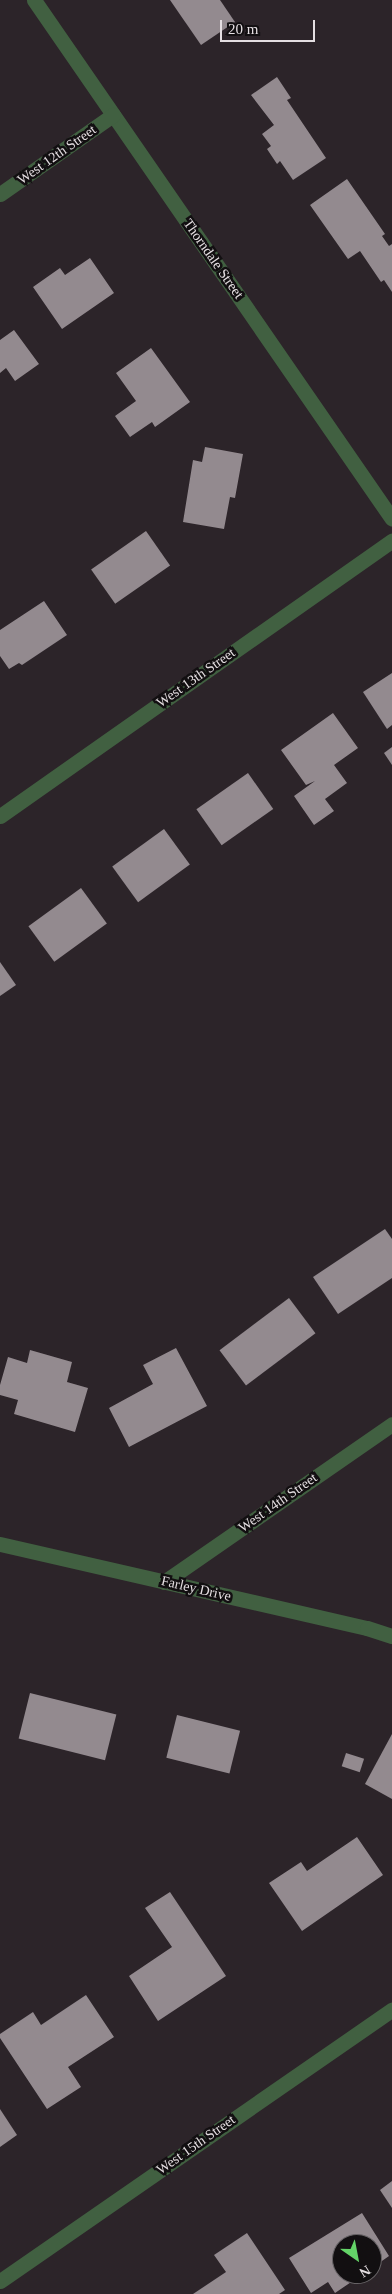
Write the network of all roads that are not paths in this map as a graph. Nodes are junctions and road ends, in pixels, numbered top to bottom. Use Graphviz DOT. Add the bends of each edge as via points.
graph roads {
  1 [pos="34,0"];
  2 [pos="114,115"];
  3 [pos="0,194"];
  4 [pos="392,519"];
  5 [pos="392,541"];
  6 [pos="0,816"];
  7 [pos="392,1424"];
  8 [pos="0,1544"];
  9 [pos="164,1582"];
  10 [pos="392,1636"];
  11 [pos="392,2010"];
  12 [pos="0,2282"];
  1 -- 2 [label="street, Thorndale Street"];
  2 -- 3 [label="street, West 12th Street"];
  2 -- 4 [label="street, Thorndale Street"];
  5 -- 6 [label="street, West 13th Street"];
  7 -- 9 [label="street, West 14th Street"];
  8 -- 9 [label="street, Farley Drive"];
  9 -- 10 [label="street, Farley Drive"];
  11 -- 12 [label="street, West 15th Street"];
}
